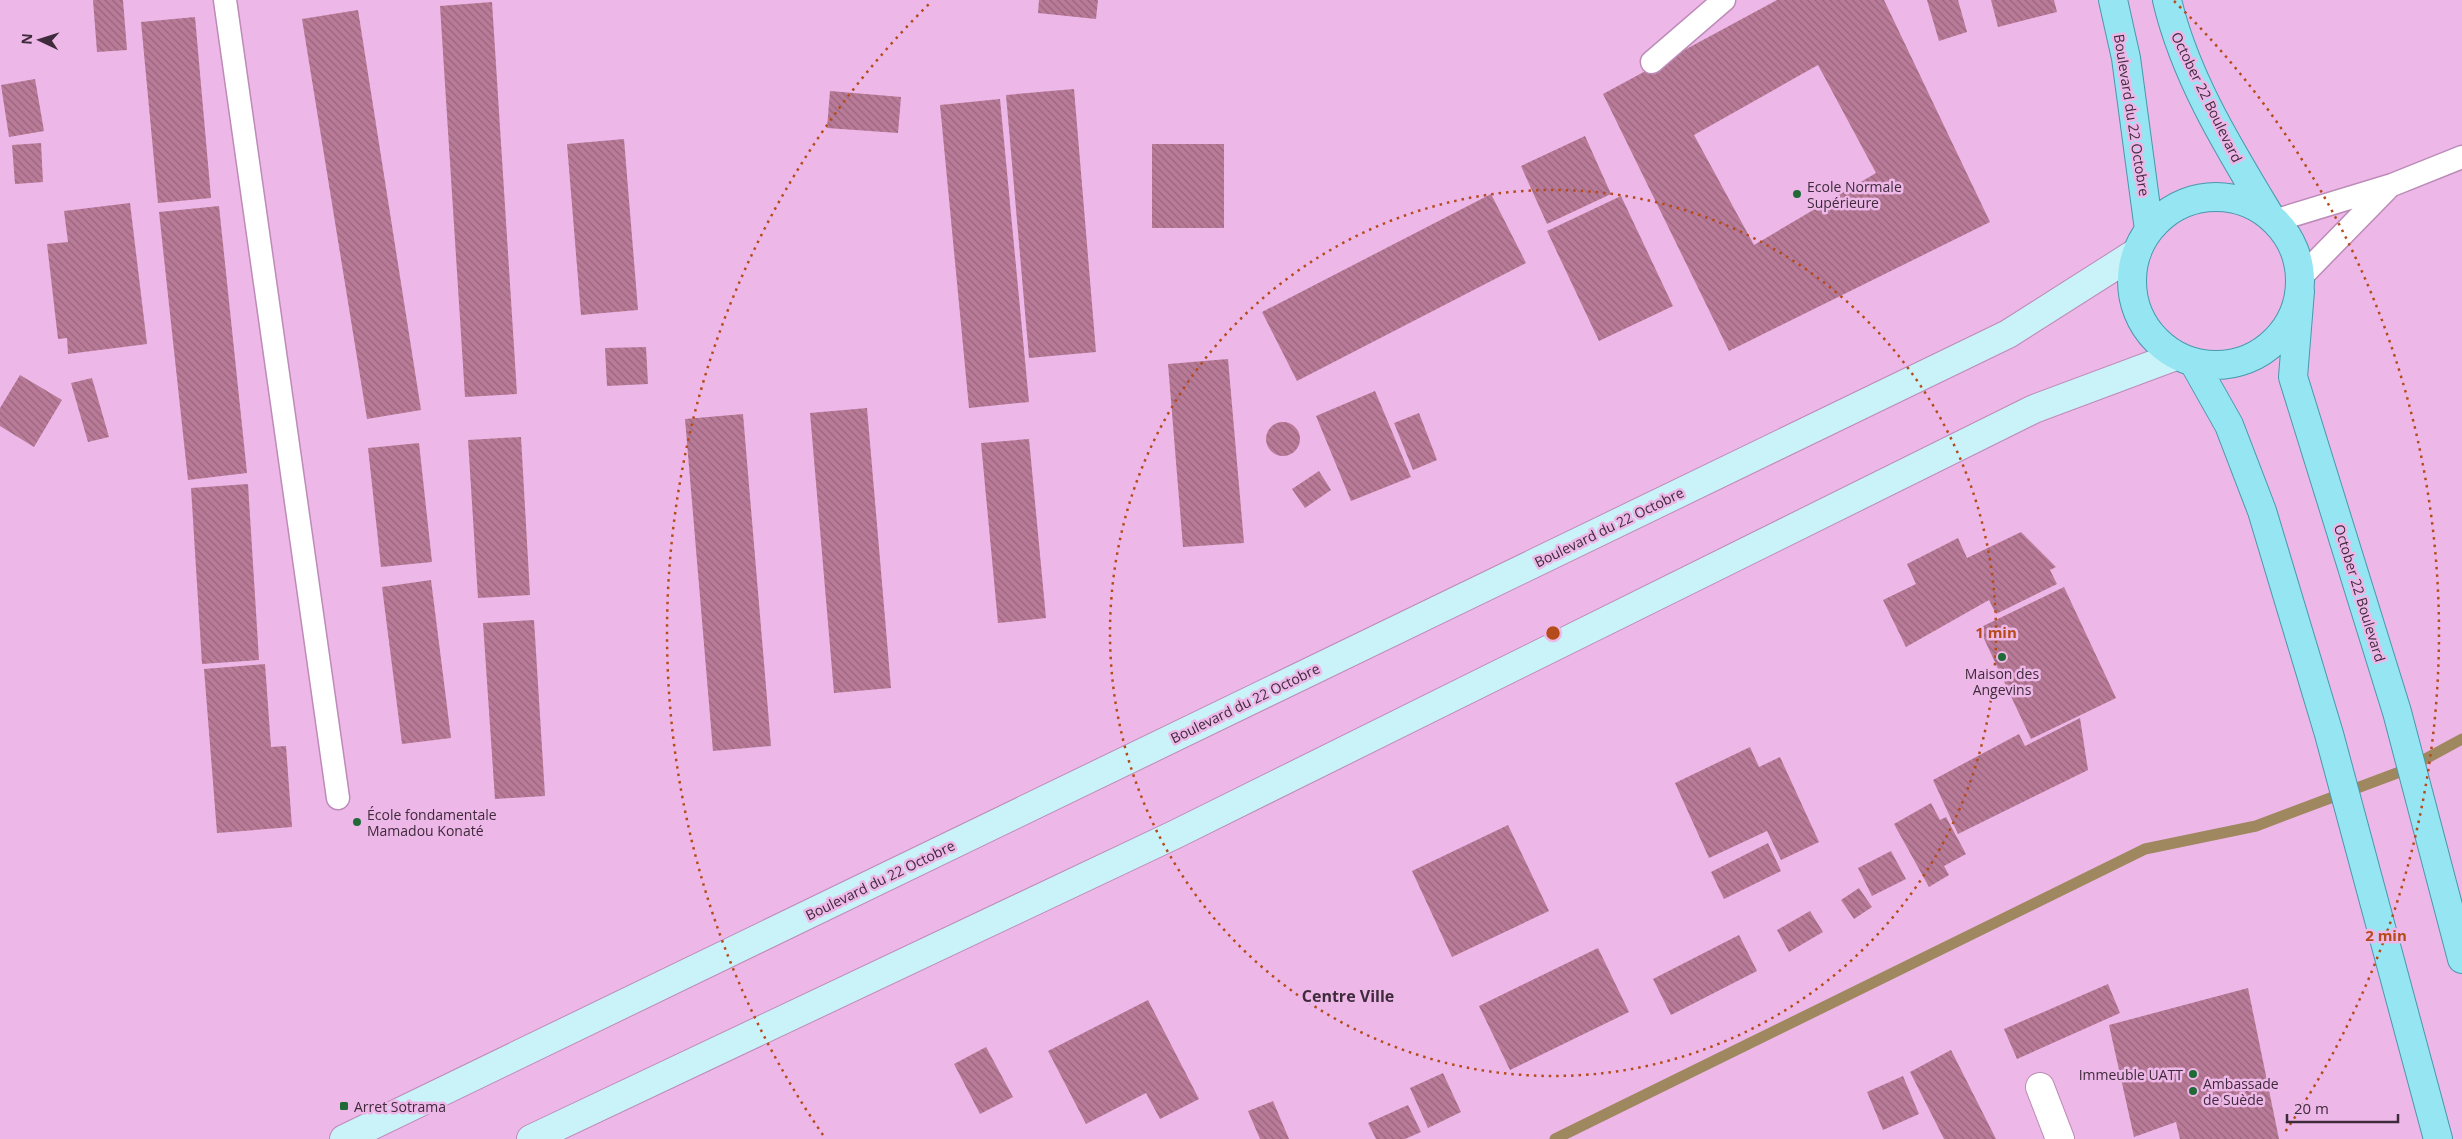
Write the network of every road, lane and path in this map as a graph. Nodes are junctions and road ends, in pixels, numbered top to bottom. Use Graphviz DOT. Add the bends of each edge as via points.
graph roads {
  1 [pos="225,0"];
  2 [pos="1724,0"];
  3 [pos="2113,0"];
  4 [pos="2167,0"];
  5 [pos="1652,62"];
  6 [pos="2462,157"];
  7 [pos="2392,184"];
  8 [pos="2272,219"];
  9 [pos="2143,241"];
  10 [pos="2299,285"];
  11 [pos="2185,360"];
  12 [pos="338,798"];
  13 [pos="2462,959"];
  14 [pos="2040,1087"];
  15 [pos="344,1139"];
  16 [pos="531,1139"];
  17 [pos="2060,1139"];
  18 [pos="2438,1139"];
  1 -- 12 [label="lane"];
  2 -- 5 [label="lane"];
  3 -- 9 [label="main road, Boulevard du 22 Octobre" via="2126,58"];
  4 -- 8 [label="main road, October 22 Boulevard" via="2175,33 2225,141"];
  6 -- 7 [label="lane"];
  7 -- 8 [label="lane"];
  7 -- 10 [label="lane"];
  8 -- 9 [label="main road" via="2248,203 2221,197 2193,200 2168,212"];
  8 -- 10 [label="main road" via="2289,238 2298,264"];
  9 -- 11 [label="main road" via="2132,277 2138,314 2161,346"];
  9 -- 15 [label="main road, Boulevard du 22 Octobre" via="2008,334"];
  10 -- 11 [label="main road" via="2292,318 2277,340 2248,360 2213,366"];
  10 -- 13 [label="main road, October 22 Boulevard" via="2293,377 2397,712"];
  11 -- 16 [label="main road" via="2034,408 1176,834"];
  11 -- 18 [label="main road" via="2229,425 2262,511 2329,734"];
  14 -- 17 [label="street"];
}
